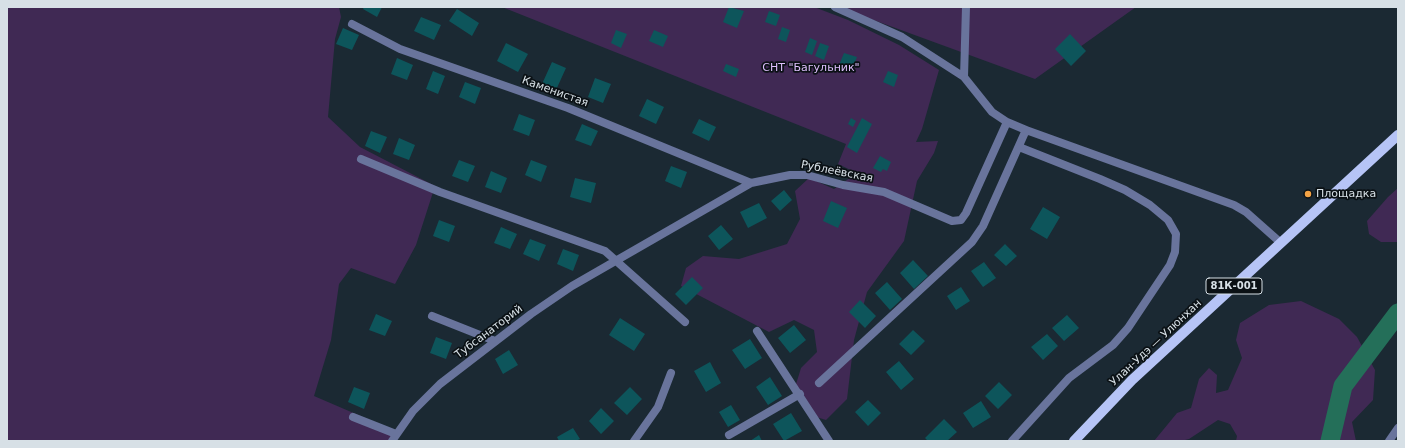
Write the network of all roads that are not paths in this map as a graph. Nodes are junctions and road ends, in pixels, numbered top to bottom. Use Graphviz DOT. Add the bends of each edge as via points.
graph roads {
  1 [pos="835,7"];
  2 [pos="966,7"];
  3 [pos="352,24"];
  4 [pos="964,77"];
  5 [pos="1007,122"];
  6 [pos="1026,130"];
  7 [pos="1398,135"];
  8 [pos="1019,146"];
  9 [pos="361,159"];
  10 [pos="751,183"];
  11 [pos="1281,243"];
  12 [pos="617,260"];
  13 [pos="432,316"];
  14 [pos="685,322"];
  15 [pos="757,331"];
  16 [pos="495,341"];
  17 [pos="671,373"];
  18 [pos="819,383"];
  19 [pos="800,394"];
  20 [pos="353,417"];
  21 [pos="1398,428"];
  22 [pos="728,435"];
  23 [pos="394,438"];
  24 [pos="634,441"];
  25 [pos="829,441"];
  26 [pos="1012,441"];
  27 [pos="1074,441"];
  28 [pos="1389,441"];
  1 -- 4 [label="street" via="902,37"];
  2 -- 4 [label="street"];
  3 -- 10 [label="street, Каменистая" via="400,49 568,108"];
  4 -- 5 [label="street" via="992,112"];
  5 -- 6 [label="street"];
  5 -- 10 [label="street, Рублеёвская" via="961,220 952,221 884,192 843,185 807,175 790,175"];
  6 -- 8 [label="street"];
  6 -- 11 [label="street" via="1234,205 1246,212"];
  7 -- 11 [label="main road, Улан-Удэ — Улюнхан / 81К-001"];
  8 -- 18 [label="street" via="972,242"];
  8 -- 26 [label="street" via="1125,190 1150,205 1168,220 1176,234 1175,252 1170,264 1128,328 1113,345 1069,378"];
  9 -- 12 [label="street" via="440,192 591,245"];
  10 -- 12 [label="street, Рублеёвская"];
  11 -- 27 [label="main road, Улан-Удэ — Улюнхан / 81К-001" via="1132,380"];
  12 -- 14 [label="street"];
  12 -- 16 [label="street, Тубсанаторий" via="572,286"];
  13 -- 16 [label="street"];
  15 -- 19 [label="street"];
  16 -- 23 [label="street, Тубсанаторий" via="440,384 414,411"];
  17 -- 24 [label="street" via="658,407"];
  19 -- 22 [label="street"];
  19 -- 25 [label="street"];
  20 -- 23 [label="street"];
  21 -- 28 [label="street"];
}
